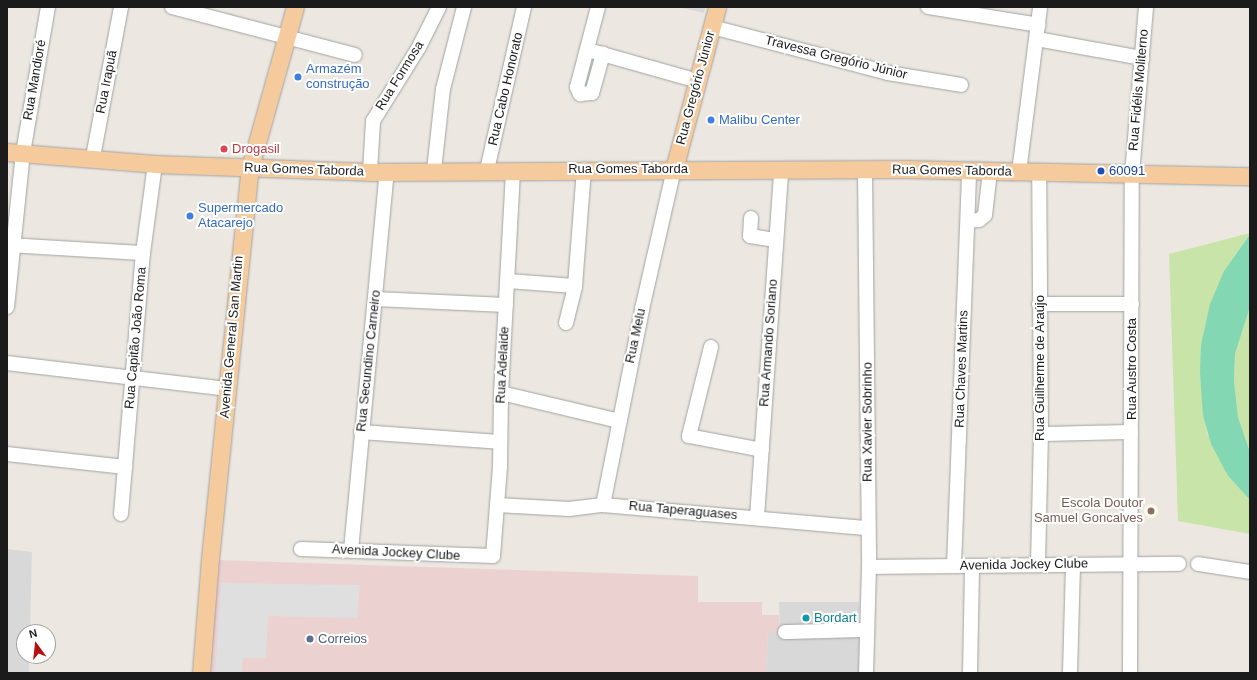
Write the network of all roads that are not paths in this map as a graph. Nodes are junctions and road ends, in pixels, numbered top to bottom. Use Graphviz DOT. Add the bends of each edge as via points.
graph roads {
  1 [pos="48,7"];
  2 [pos="121,7"];
  3 [pos="172,7"];
  4 [pos="295,7"];
  5 [pos="439,7"];
  6 [pos="464,7"];
  7 [pos="524,7"];
  8 [pos="598,7"];
  9 [pos="717,7"];
  10 [pos="928,7"];
  11 [pos="1040,7"];
  12 [pos="1146,7"];
  13 [pos="712,27"];
  14 [pos="1038,32"];
  15 [pos="287,36"];
  16 [pos="587,50"];
  17 [pos="603,54"];
  18 [pos="355,55"];
  19 [pos="1142,58"];
  20 [pos="698,82"];
  21 [pos="961,85"];
  22 [pos="15,152"];
  23 [pos="93,157"];
  24 [pos="155,164"];
  25 [pos="250,168"];
  26 [pos="584,169"];
  27 [pos="674,169"];
  28 [pos="434,170"];
  29 [pos="487,170"];
  30 [pos="513,170"];
  31 [pos="781,170"];
  32 [pos="865,170"];
  33 [pos="969,171"];
  34 [pos="990,171"];
  35 [pos="379,172"];
  36 [pos="1019,172"];
  37 [pos="1040,172"];
  38 [pos="1132,174"];
  39 [pos="1250,176"];
  40 [pos="751,218"];
  41 [pos="968,222"];
  42 [pos="776,240"];
  43 [pos="10,246"];
  44 [pos="143,253"];
  45 [pos="508,281"];
  46 [pos="575,286"];
  47 [pos="375,299"];
  48 [pos="1039,304"];
  49 [pos="1132,304"];
  50 [pos="506,305"];
  51 [pos="7,307"];
  52 [pos="566,322"];
  53 [pos="712,347"];
  54 [pos="7,363"];
  55 [pos="133,377"];
  56 [pos="228,389"];
  57 [pos="501,393"];
  58 [pos="618,420"];
  59 [pos="361,432"];
  60 [pos="1131,432"];
  61 [pos="1041,434"];
  62 [pos="499,442"];
  63 [pos="762,450"];
  64 [pos="7,454"];
  65 [pos="125,467"];
  66 [pos="498,504"];
  67 [pos="603,505"];
  68 [pos="121,514"];
  69 [pos="757,517"];
  70 [pos="868,528"];
  71 [pos="301,549"];
  72 [pos="351,550"];
  73 [pos="491,558"];
  74 [pos="1038,564"];
  75 [pos="1073,564"];
  76 [pos="1179,564"];
  77 [pos="1198,564"];
  78 [pos="1131,565"];
  79 [pos="954,566"];
  80 [pos="972,566"];
  81 [pos="869,567"];
  82 [pos="1246,572"];
  83 [pos="866,630"];
  84 [pos="785,632"];
  85 [pos="201,673"];
  86 [pos="866,673"];
  87 [pos="970,673"];
  88 [pos="1070,673"];
  89 [pos="1130,673"];
  1 -- 22 [label="street, Rua Mandioré"];
  2 -- 23 [label="street, Rua Irapuã"];
  3 -- 15 [label="street"];
  4 -- 15 [label="main road, Avenida General San Martin"];
  5 -- 35 [label="street, Rua Formosa" via="419,47 373,121"];
  6 -- 28 [label="street" via="443,89"];
  7 -- 29 [label="street, Rua Cabo Honorato"];
  8 -- 16 [label="street"];
  9 -- 13 [label="main road, Rua Gregório Júnior"];
  10 -- 14 [label="street"];
  11 -- 14 [label="street"];
  12 -- 19 [label="street, Rua Fidélis Moliterno"];
  13 -- 20 [label="main road, Rua Gregório Júnior"];
  13 -- 21 [label="street, Travessa Gregório Júnior" via="888,72"];
  14 -- 19 [label="street"];
  14 -- 36 [label="street"];
  15 -- 18 [label="street"];
  15 -- 25 [label="main road, Avenida General San Martin"];
  16 -- 17 [label="street"];
  16 -- 17 [label="street" via="577,88 580,94 592,93"];
  17 -- 20 [label="street"];
  19 -- 38 [label="street, Rua Fidélis Moliterno"];
  20 -- 27 [label="main road, Rua Gregório Júnior"];
  22 -- 23 [label="main road, Rua Gomes Taborda"];
  22 -- 43 [label="street, Rua Mandioré"];
  23 -- 24 [label="main road, Rua Gomes Taborda"];
  24 -- 25 [label="main road, Rua Gomes Taborda"];
  24 -- 44 [label="street, Rua Capitão João Roma"];
  25 -- 35 [label="main road, Rua Gomes Taborda"];
  25 -- 56 [label="main road, Avenida General San Martin"];
  26 -- 27 [label="main road, Rua Gomes Taborda"];
  26 -- 30 [label="main road, Rua Gomes Taborda"];
  26 -- 46 [label="street"];
  27 -- 31 [label="main road, Rua Gomes Taborda"];
  27 -- 58 [label="street, Rua Melu"];
  28 -- 29 [label="main road, Rua Gomes Taborda"];
  28 -- 35 [label="main road, Rua Gomes Taborda"];
  29 -- 30 [label="main road, Rua Gomes Taborda"];
  30 -- 45 [label="street, Rua Adelaide"];
  31 -- 32 [label="main road, Rua Gomes Taborda"];
  31 -- 42 [label="street, Rua Armando Soriano"];
  32 -- 33 [label="main road, Rua Gomes Taborda"];
  32 -- 70 [label="street, Rua Xavier Sobrinho"];
  33 -- 34 [label="main road, Rua Gomes Taborda"];
  33 -- 41 [label="street, Rua Chaves Martins"];
  34 -- 36 [label="main road, Rua Gomes Taborda"];
  34 -- 41 [label="street" via="985,215 979,220"];
  35 -- 47 [label="street, Rua Secundino Carneiro"];
  36 -- 37 [label="main road, Rua Gomes Taborda"];
  37 -- 38 [label="main road, Rua Gomes Taborda"];
  37 -- 48 [label="street, Rua Guilherme de Araújo"];
  38 -- 39 [label="main road, Rua Gomes Taborda"];
  38 -- 49 [label="street, Rua Austro Costa"];
  40 -- 42 [label="street" via="750,236"];
  41 -- 79 [label="street, Rua Chaves Martins"];
  42 -- 63 [label="street, Rua Armando Soriano"];
  43 -- 44 [label="street"];
  43 -- 51 [label="street, Rua Mandioré"];
  44 -- 55 [label="street, Rua Capitão João Roma"];
  45 -- 46 [label="street"];
  45 -- 50 [label="street, Rua Adelaide"];
  46 -- 52 [label="street"];
  47 -- 50 [label="street"];
  47 -- 59 [label="street, Rua Secundino Carneiro"];
  48 -- 49 [label="street"];
  48 -- 61 [label="street, Rua Guilherme de Araújo"];
  49 -- 60 [label="street, Rua Austro Costa"];
  50 -- 57 [label="street, Rua Adelaide"];
  53 -- 63 [label="street" via="689,436"];
  54 -- 55 [label="street"];
  55 -- 56 [label="street"];
  55 -- 65 [label="street, Rua Capitão João Roma"];
  56 -- 85 [label="main road, Avenida General San Martin"];
  57 -- 58 [label="street"];
  57 -- 62 [label="street, Rua Adelaide"];
  58 -- 67 [label="street, Rua Melu"];
  59 -- 62 [label="street"];
  59 -- 72 [label="street, Rua Secundino Carneiro"];
  60 -- 61 [label="street"];
  60 -- 78 [label="street, Rua Austro Costa"];
  61 -- 74 [label="street, Rua Guilherme de Araújo"];
  62 -- 66 [label="street, Rua Adelaide"];
  63 -- 69 [label="street, Rua Armando Soriano"];
  64 -- 65 [label="street"];
  65 -- 68 [label="street, Rua Capitão João Roma"];
  66 -- 67 [label="street, Rua Taperaguases" via="569,509"];
  66 -- 73 [label="street, Rua Adelaide"];
  67 -- 69 [label="street, Rua Taperaguases"];
  69 -- 70 [label="street, Rua Taperaguases"];
  70 -- 81 [label="street, Rua Xavier Sobrinho"];
  71 -- 72 [label="street, Avenida Jockey Clube"];
  72 -- 73 [label="street, Avenida Jockey Clube"];
  74 -- 75 [label="street, Avenida Jockey Clube"];
  74 -- 80 [label="street, Avenida Jockey Clube"];
  75 -- 78 [label="street, Avenida Jockey Clube"];
  75 -- 88 [label="street"];
  76 -- 78 [label="street, Avenida Jockey Clube"];
  77 -- 82 [label="street"];
  78 -- 89 [label="street, Rua Austro Costa"];
  79 -- 80 [label="street, Avenida Jockey Clube"];
  79 -- 81 [label="street, Avenida Jockey Clube"];
  80 -- 87 [label="street"];
  81 -- 83 [label="street, Rua Xavier Sobrinho"];
  83 -- 84 [label="street"];
  83 -- 86 [label="street, Rua Xavier Sobrinho"];
}
